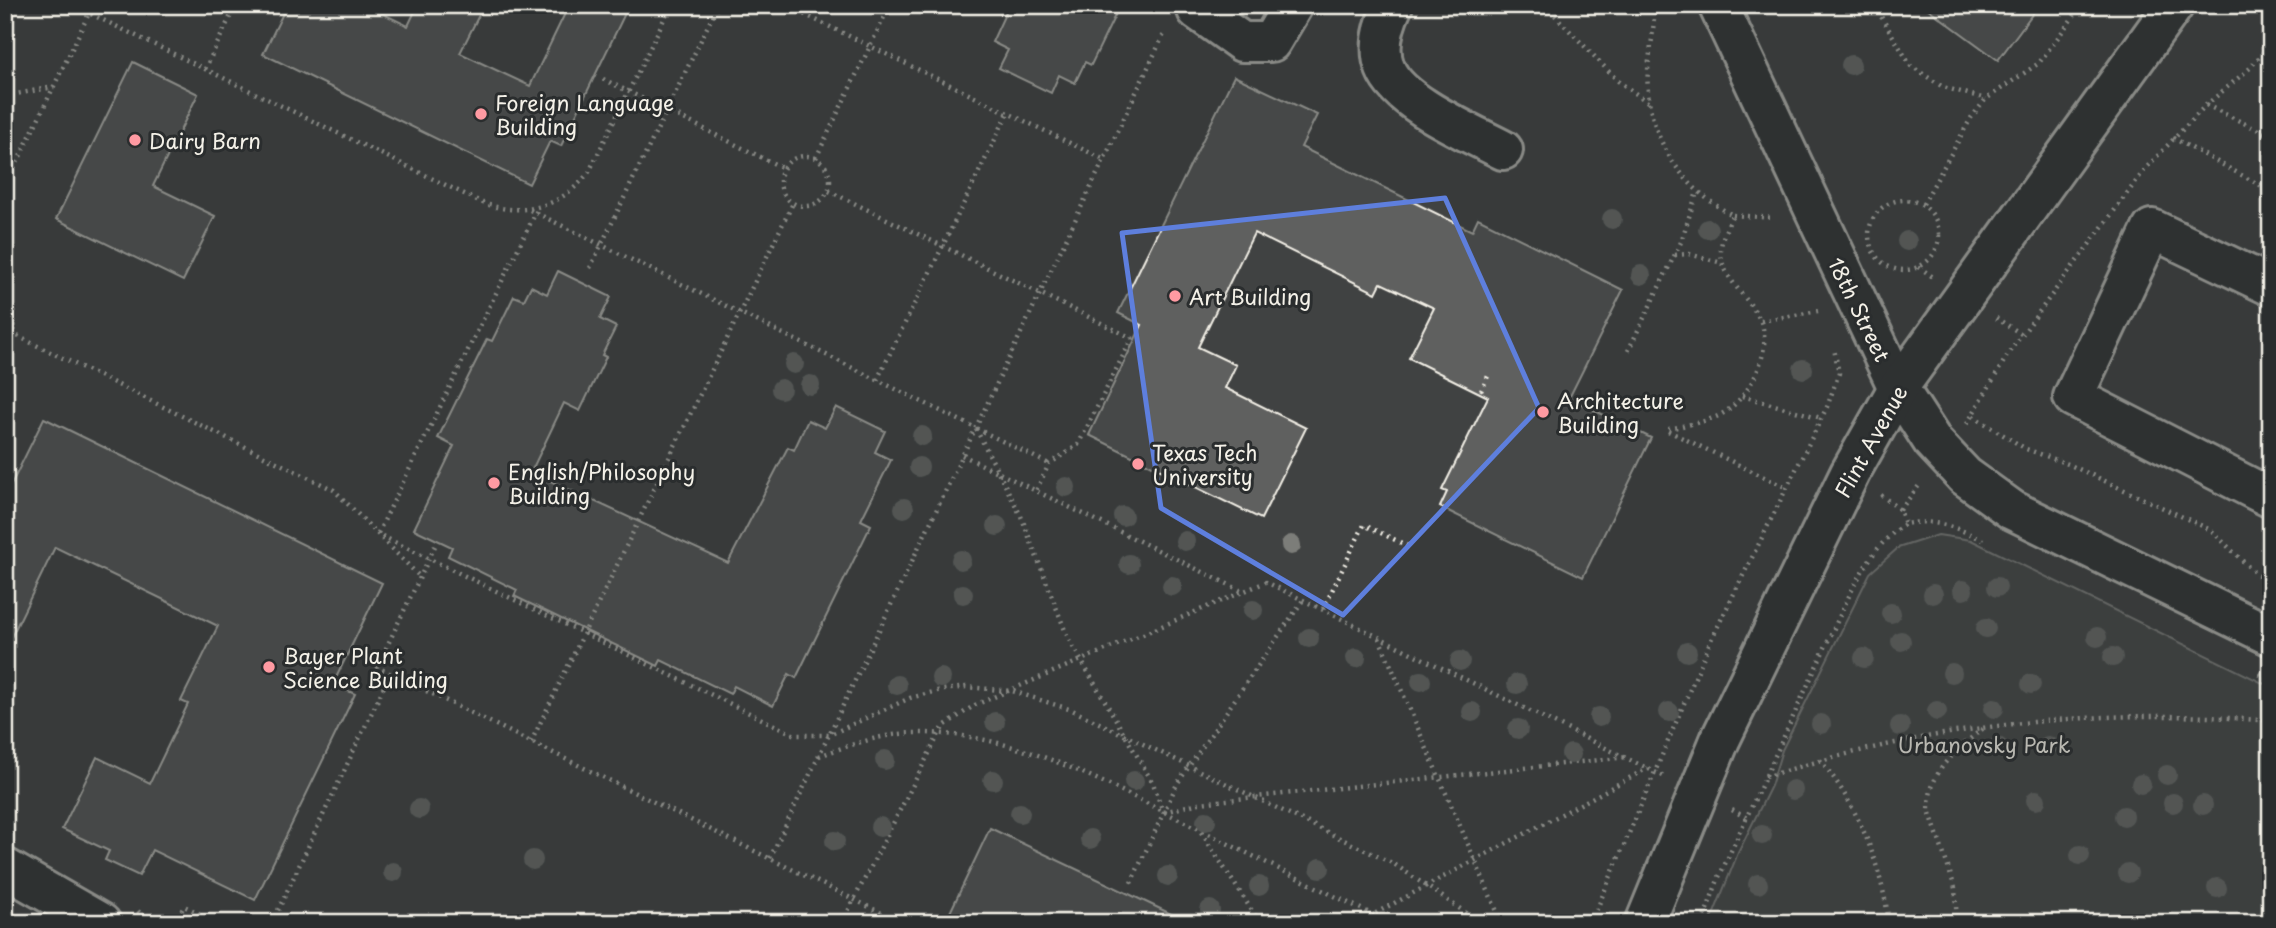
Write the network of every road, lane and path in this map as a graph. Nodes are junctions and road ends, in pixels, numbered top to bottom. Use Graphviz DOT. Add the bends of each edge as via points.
graph roads {
  1 [pos="72,5"];
  2 [pos="93,5"];
  3 [pos="236,5"];
  4 [pos="671,5"];
  5 [pos="718,5"];
  6 [pos="785,5"];
  7 [pos="890,5"];
  8 [pos="1293,5"];
  9 [pos="1393,5"];
  10 [pos="1545,5"];
  11 [pos="1654,5"];
  12 [pos="1718,5"];
  13 [pos="1874,5"];
  14 [pos="2082,5"];
  15 [pos="2174,5"];
  16 [pos="89,13"];
  17 [pos="1184,14"];
  18 [pos="2271,43"];
  19 [pos="870,46"];
  20 [pos="205,69"];
  21 [pos="603,79"];
  22 [pos="54,87"];
  23 [pos="628,92"];
  24 [pos="5,96"];
  25 [pos="1986,99"];
  26 [pos="1650,103"];
  27 [pos="2206,105"];
  28 [pos="667,111"];
  29 [pos="1008,113"];
  30 [pos="2271,136"];
  31 [pos="2173,138"];
  32 [pos="1503,149"];
  33 [pos="816,158"];
  34 [pos="1105,160"];
  35 [pos="783,168"];
  36 [pos="5,188"];
  37 [pos="829,191"];
  38 [pos="2271,191"];
  39 [pos="1697,192"];
  40 [pos="793,203"];
  41 [pos="1923,204"];
  42 [pos="538,210"];
  43 [pos="1733,215"];
  44 [pos="1774,218"];
  45 [pos="602,245"];
  46 [pos="943,246"];
  47 [pos="1675,255"];
  48 [pos="1723,263"];
  49 [pos="590,268"];
  50 [pos="1892,268"];
  51 [pos="2271,286"];
  52 [pos="1041,293"];
  53 [pos="1859,307"];
  54 [pos="1818,311"];
  55 [pos="740,313"];
  56 [pos="1761,321"];
  57 [pos="8,331"];
  58 [pos="5,342"];
  59 [pos="1628,351"];
  60 [pos="1490,372"];
  61 [pos="877,380"];
  62 [pos="1898,388"];
  63 [pos="1481,391"];
  64 [pos="1742,396"];
  65 [pos="1973,416"];
  66 [pos="1821,418"];
  67 [pos="976,428"];
  68 [pos="1944,454"];
  69 [pos="962,455"];
  70 [pos="1049,464"];
  71 [pos="999,473"];
  72 [pos="1787,488"];
  73 [pos="1036,491"];
  74 [pos="2271,498"];
  75 [pos="1900,510"];
  76 [pos="1905,524"];
  77 [pos="380,535"];
  78 [pos="435,546"];
  79 [pos="1408,546"];
  80 [pos="428,559"];
  81 [pos="419,576"];
  82 [pos="2271,581"];
  83 [pos="1242,591"];
  84 [pos="1303,600"];
  85 [pos="1324,609"];
  86 [pos="583,635"];
  87 [pos="1378,636"];
  88 [pos="2271,636"];
  89 [pos="1081,660"];
  90 [pos="390,674"];
  91 [pos="1010,690"];
  92 [pos="2271,721"];
  93 [pos="1988,725"];
  94 [pos="1124,733"];
  95 [pos="939,734"];
  96 [pos="829,735"];
  97 [pos="531,742"];
  98 [pos="819,756"];
  99 [pos="1628,757"];
  100 [pos="1820,760"];
  101 [pos="1190,765"];
  102 [pos="1649,767"];
  103 [pos="1657,772"];
  104 [pos="1440,777"];
  105 [pos="1765,777"];
  106 [pos="1698,793"];
  107 [pos="1256,797"];
  108 [pos="1163,812"];
  109 [pos="1747,818"];
  110 [pos="1200,830"];
  111 [pos="770,858"];
  112 [pos="1476,859"];
  113 [pos="5,868"];
  114 [pos="1131,883"];
  115 [pos="1426,886"];
  116 [pos="854,899"];
  117 [pos="1373,914"];
  118 [pos="1387,922"];
  119 [pos="101,923"];
  120 [pos="175,923"];
  121 [pos="220,923"];
  122 [pos="272,923"];
  123 [pos="842,923"];
  124 [pos="902,923"];
  125 [pos="1260,923"];
  126 [pos="1357,923"];
  127 [pos="1480,923"];
  128 [pos="1502,923"];
  129 [pos="1591,923"];
  130 [pos="1645,923"];
  131 [pos="1702,923"];
  132 [pos="1889,923"];
  133 [pos="1957,923"];
  1 -- 16 [label="path"];
  2 -- 16 [label="path"];
  3 -- 20 [label="path"];
  4 -- 23 [label="path"];
  5 -- 28 [label="path"];
  6 -- 19 [label="path"];
  7 -- 19 [label="path"];
  8 -- 17 [label="street" via="1271,42 1242,42 1197,10"];
  9 -- 32 [label="street" via="1381,40 1385,68 1400,89 1434,113"];
  10 -- 26 [label="path" via="1610,73"];
  11 -- 26 [label="path"];
  12 -- 53 [label="street, 18th Street"];
  13 -- 25 [label="path" via="1912,66 1943,87"];
  14 -- 25 [label="path" via="2039,63"];
  15 -- 62 [label="street, Flint Avenue"];
  16 -- 20 [label="path"];
  16 -- 22 [label="path"];
  17 -- 34 [label="path"];
  18 -- 27 [label="path" via="2250,68"];
  19 -- 29 [label="path"];
  19 -- 33 [label="path"];
  20 -- 42 [label="path" via="483,203"];
  21 -- 23 [label="path"];
  22 -- 24 [label="path"];
  22 -- 36 [label="path"];
  23 -- 28 [label="path"];
  23 -- 42 [label="path" via="589,172 562,198"];
  25 -- 41 [label="path"];
  26 -- 39 [label="path" via="1663,144"];
  27 -- 30 [label="path"];
  27 -- 31 [label="path"];
  28 -- 35 [label="path"];
  28 -- 45 [label="path"];
  29 -- 34 [label="path"];
  29 -- 46 [label="path"];
  31 -- 38 [label="path"];
  31 -- 65 [label="path" via="2010,351"];
  33 -- 35 [label="path" via="796,157"];
  33 -- 37 [label="path" via="829,172"];
  34 -- 52 [label="path"];
  35 -- 40 [label="path" via="780,187"];
  37 -- 40 [label="path" via="815,204"];
  37 -- 46 [label="path"];
  39 -- 43 [label="path"];
  39 -- 47 [label="path"];
  40 -- 55 [label="path"];
  41 -- 50 [label="path" via="1935,216 1939,245 1919,267"];
  41 -- 50 [label="path" via="1898,199 1875,214 1869,241 1874,253"];
  42 -- 45 [label="path"];
  42 -- 77 [label="path"];
  43 -- 44 [label="path"];
  43 -- 48 [label="path" via="1721,250"];
  45 -- 49 [label="path"];
  45 -- 55 [label="path"];
  46 -- 52 [label="path"];
  46 -- 61 [label="path"];
  47 -- 48 [label="path"];
  47 -- 59 [label="path"];
  48 -- 56 [label="path"];
  50 -- 53 [label="path"];
  51 -- 74 [label="street" via="2152,229 2073,397"];
  52 -- 67 [label="path"];
  52 -- 70 [label="path" via="1132,338 1078,445"];
  53 -- 62 [label="street, 18th Street"];
  53 -- 66 [label="path" via="1833,341 1839,373"];
  54 -- 56 [label="path"];
  55 -- 61 [label="path"];
  55 -- 86 [label="path"];
  56 -- 64 [label="path" via="1760,365"];
  57 -- 58 [label="path"];
  57 -- 77 [label="path" via="334,490"];
  60 -- 63 [label="path"];
  61 -- 67 [label="path"];
  62 -- 68 [label="street, 18th Street"];
  62 -- 106 [label="street, Flint Avenue" via="1850,474"];
  64 -- 66 [label="path"];
  64 -- 72 [label="path" via="1718,416 1666,430"];
  65 -- 68 [label="path"];
  65 -- 82 [label="path" via="2026,449 2211,530 2257,575"];
  66 -- 72 [label="path"];
  67 -- 69 [label="path"];
  67 -- 70 [label="path"];
  67 -- 71 [label="path"];
  68 -- 75 [label="path"];
  68 -- 88 [label="street, 18th Street" via="1965,476 2012,510"];
  69 -- 71 [label="path"];
  69 -- 96 [label="path"];
  70 -- 73 [label="path"];
  71 -- 73 [label="path"];
  71 -- 89 [label="path" via="1021,516 1057,615"];
  72 -- 103 [label="path" via="1710,642"];
  73 -- 83 [label="path"];
  76 -- 105 [label="path" via="1865,565"];
  77 -- 80 [label="path"];
  77 -- 81 [label="path"];
  78 -- 80 [label="path"];
  79 -- 85 [label="path" via="1364,525"];
  80 -- 81 [label="path"];
  80 -- 86 [label="path"];
  81 -- 90 [label="path" via="377,667"];
  83 -- 84 [label="path" via="1266,582"];
  83 -- 89 [label="path"];
  84 -- 85 [label="path"];
  84 -- 101 [label="path"];
  85 -- 87 [label="path"];
  86 -- 96 [label="path" via="795,735"];
  86 -- 97 [label="path"];
  87 -- 99 [label="path"];
  87 -- 104 [label="path"];
  89 -- 91 [label="path"];
  89 -- 94 [label="path"];
  90 -- 97 [label="path"];
  90 -- 122 [label="path"];
  91 -- 94 [label="path"];
  91 -- 95 [label="path" via="958,715"];
  91 -- 96 [label="path" via="967,687 924,695"];
  92 -- 93 [label="path" via="2131,715"];
  93 -- 100 [label="path"];
  93 -- 133 [label="path" via="1955,751 1937,773 1928,796 1955,888"];
  94 -- 101 [label="path"];
  94 -- 108 [label="path" via="1153,783"];
  95 -- 98 [label="path" via="886,736"];
  95 -- 108 [label="path" via="1030,750"];
  95 -- 116 [label="path"];
  96 -- 98 [label="path"];
  97 -- 111 [label="path"];
  98 -- 111 [label="path"];
  99 -- 102 [label="path"];
  99 -- 104 [label="path"];
  100 -- 105 [label="path"];
  100 -- 132 [label="path" via="1839,782 1860,823 1885,894"];
  101 -- 107 [label="path"];
  101 -- 108 [label="path"];
  102 -- 103 [label="path"];
  102 -- 112 [label="path"];
  103 -- 106 [label="path"];
  103 -- 129 [label="path"];
  104 -- 107 [label="path"];
  104 -- 112 [label="path"];
  105 -- 109 [label="path"];
  106 -- 109 [label="path"];
  106 -- 130 [label="street, Flint Avenue"];
  107 -- 108 [label="path"];
  107 -- 115 [label="path" via="1394,864"];
  108 -- 110 [label="path"];
  108 -- 114 [label="path"];
  109 -- 131 [label="path"];
  110 -- 117 [label="path"];
  110 -- 125 [label="path"];
  111 -- 116 [label="path"];
  112 -- 115 [label="path"];
  112 -- 128 [label="path"];
  113 -- 119 [label="street"];
  115 -- 117 [label="path"];
  115 -- 127 [label="path"];
  116 -- 123 [label="path"];
  116 -- 124 [label="path"];
  117 -- 118 [label="path"];
  117 -- 126 [label="path"];
  120 -- 121 [label="path" via="184,906"];
}
